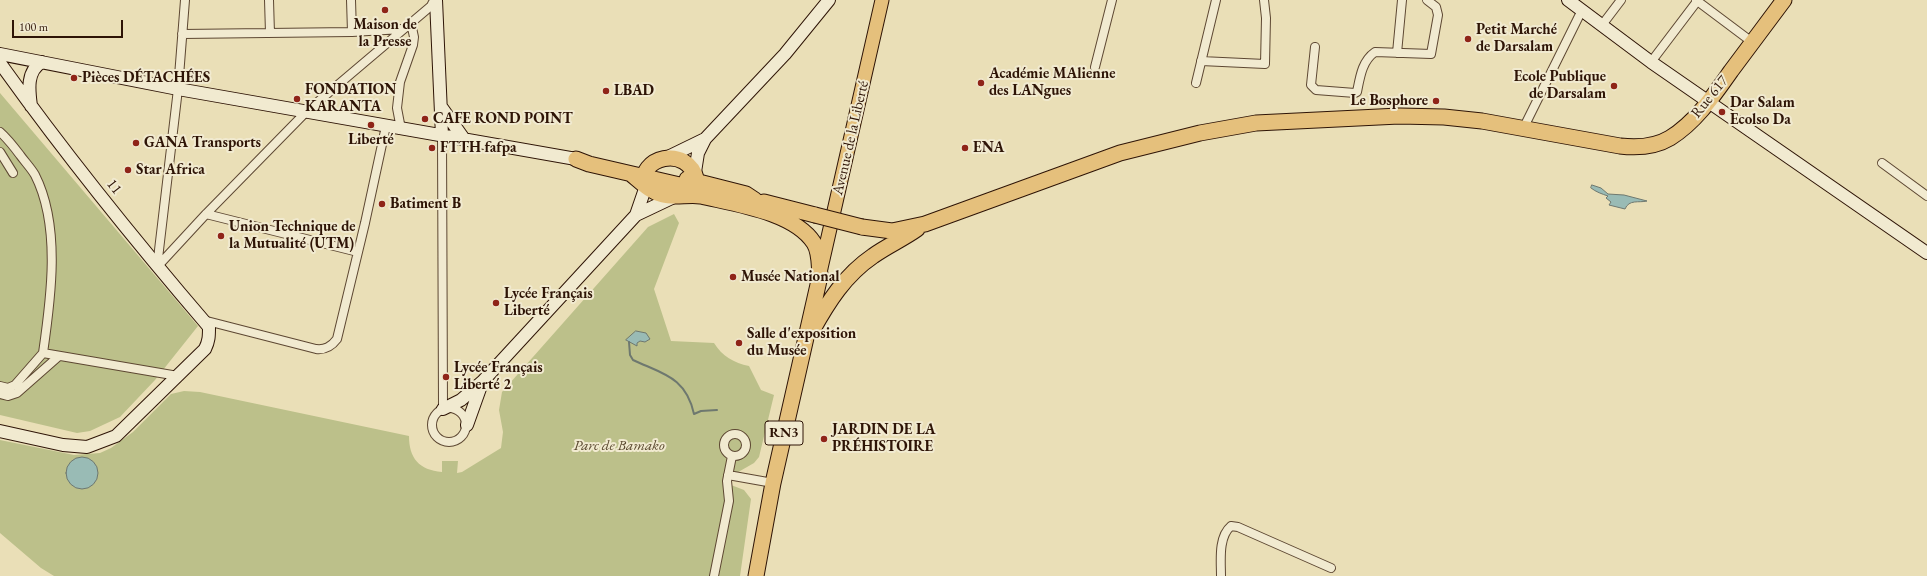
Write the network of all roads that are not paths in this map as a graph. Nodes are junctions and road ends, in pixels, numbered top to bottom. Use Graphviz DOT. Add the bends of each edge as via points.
graph roads {
  1 [pos="185,0"];
  2 [pos="270,0"];
  3 [pos="351,0"];
  4 [pos="435,0"];
  5 [pos="829,0"];
  6 [pos="882,0"];
  7 [pos="1112,0"];
  8 [pos="1216,0"];
  9 [pos="1264,0"];
  10 [pos="1402,0"];
  11 [pos="1428,0"];
  12 [pos="1568,0"];
  13 [pos="1621,0"];
  14 [pos="1697,0"];
  15 [pos="1784,0"];
  16 [pos="1582,10"];
  17 [pos="411,23"];
  18 [pos="1602,25"];
  19 [pos="402,30"];
  20 [pos="352,32"];
  21 [pos="270,33"];
  22 [pos="182,34"];
  23 [pos="1752,42"];
  24 [pos="1315,47"];
  25 [pos="1397,53"];
  26 [pos="0,54"];
  27 [pos="1201,61"];
  28 [pos="42,62"];
  29 [pos="1652,62"];
  30 [pos="0,63"];
  31 [pos="1095,67"];
  32 [pos="1196,83"];
  33 [pos="178,88"];
  34 [pos="1709,102"];
  35 [pos="440,104"];
  36 [pos="32,107"];
  37 [pos="307,111"];
  38 [pos="386,126"];
  39 [pos="401,129"];
  40 [pos="1523,129"];
  41 [pos="0,132"];
  42 [pos="442,136"];
  43 [pos="705,138"];
  44 [pos="464,140"];
  45 [pos="0,152"];
  46 [pos="668,157"];
  47 [pos="576,159"];
  48 [pos="1882,163"];
  49 [pos="13,173"];
  50 [pos="642,177"];
  51 [pos="695,180"];
  52 [pos="677,195"];
  53 [pos="1927,196"];
  54 [pos="206,214"];
  55 [pos="636,215"];
  56 [pos="925,224"];
  57 [pos="358,252"];
  58 [pos="1927,253"];
  59 [pos="157,267"];
  60 [pos="820,276"];
  61 [pos="206,324"];
  62 [pos="804,346"];
  63 [pos="43,353"];
  64 [pos="59,356"];
  65 [pos="178,376"];
  66 [pos="483,381"];
  67 [pos="0,386"];
  68 [pos="0,394"];
  69 [pos="443,409"];
  70 [pos="467,425"];
  71 [pos="0,431"];
  72 [pos="732,456"];
  73 [pos="728,475"];
  74 [pos="773,483"];
  75 [pos="1331,568"];
  76 [pos="714,576"];
  77 [pos="756,576"];
  78 [pos="1221,576"];
  1 -- 22 [label="street"];
  2 -- 21 [label="street"];
  3 -- 20 [label="street"];
  4 -- 17 [label="street"];
  4 -- 35 [label="street"];
  5 -- 43 [label="street" via="785,54"];
  6 -- 60 [label="main road, Avenue de la Liberté"];
  7 -- 31 [label="street"];
  8 -- 27 [label="street"];
  9 -- 27 [label="street" via="1265,64"];
  10 -- 25 [label="street"];
  11 -- 25 [label="street" via="1436,7 1438,15 1432,52 1428,55"];
  12 -- 16 [label="street"];
  13 -- 18 [label="street"];
  14 -- 23 [label="street"];
  14 -- 29 [label="street"];
  15 -- 23 [label="highway, Rue 617"];
  16 -- 18 [label="street"];
  16 -- 40 [label="street"];
  17 -- 19 [label="street"];
  17 -- 39 [label="street" via="413,45 400,82 397,108"];
  18 -- 29 [label="street"];
  19 -- 20 [label="street"];
  19 -- 37 [label="street"];
  20 -- 21 [label="street"];
  21 -- 22 [label="street"];
  22 -- 33 [label="street"];
  23 -- 34 [label="highway, Rue 617"];
  24 -- 25 [label="street" via="1311,85 1313,88 1353,94 1357,92 1361,72 1371,55 1375,52"];
  26 -- 28 [label="street"];
  27 -- 32 [label="street"];
  28 -- 33 [label="street"];
  28 -- 36 [label="street" via="33,70 30,78"];
  29 -- 34 [label="street"];
  30 -- 36 [label="street, 11"];
  33 -- 37 [label="street"];
  33 -- 59 [label="street"];
  34 -- 40 [label="highway, Rue 617" via="1686,127 1669,139 1634,148"];
  34 -- 58 [label="street"];
  35 -- 42 [label="street"];
  35 -- 44 [label="street"];
  36 -- 59 [label="street, 11"];
  37 -- 38 [label="street"];
  37 -- 54 [label="street"];
  38 -- 39 [label="street"];
  38 -- 57 [label="street"];
  39 -- 42 [label="street"];
  40 -- 56 [label="highway, Rue 617" via="1482,120 1399,116 1256,123 1200,133 1120,153"];
  41 -- 63 [label="street" via="8,138 34,174 45,202 51,237 51,266 50,306"];
  42 -- 44 [label="street"];
  42 -- 69 [label="street"];
  43 -- 46 [label="street"];
  43 -- 51 [label="street" via="698,153"];
  44 -- 47 [label="street"];
  45 -- 49 [label="street"];
  46 -- 50 [label="highway" via="657,162"];
  46 -- 51 [label="highway" via="686,163"];
  47 -- 50 [label="highway"];
  48 -- 53 [label="street"];
  50 -- 51 [label="highway"];
  50 -- 52 [label="highway" via="664,195"];
  50 -- 55 [label="street"];
  51 -- 52 [label="street"];
  51 -- 56 [label="highway, bridge" via="746,194 755,200 862,227 892,231"];
  52 -- 55 [label="street"];
  52 -- 60 [label="highway" via="701,196 790,221 814,243 818,253"];
  54 -- 57 [label="street"];
  54 -- 59 [label="street"];
  55 -- 66 [label="street"];
  56 -- 62 [label="highway" via="874,255 850,275 827,304"];
  57 -- 61 [label="street" via="337,339 327,348 316,348"];
  59 -- 61 [label="street, 11"];
  60 -- 62 [label="highway"];
  61 -- 65 [label="street" via="208,342 205,349"];
  62 -- 74 [label="highway, RN3"];
  63 -- 64 [label="street"];
  63 -- 67 [label="street" via="15,385 8,388"];
  64 -- 65 [label="street"];
  64 -- 68 [label="street" via="16,393 8,396"];
  65 -- 71 [label="street" via="116,436 87,447 63,445"];
  66 -- 69 [label="street" via="460,400"];
  66 -- 70 [label="street"];
  69 -- 70 [label="street" via="456,409 462,413"];
  69 -- 70 [label="street" via="436,413 432,422 433,433 440,440 456,442 464,435"];
  72 -- 73 [label="street"];
  73 -- 74 [label="street"];
  73 -- 76 [label="street" via="729,501"];
  74 -- 77 [label="highway, RN3"];
  75 -- 78 [label="street" via="1231,526 1227,529 1221,549"];
}
